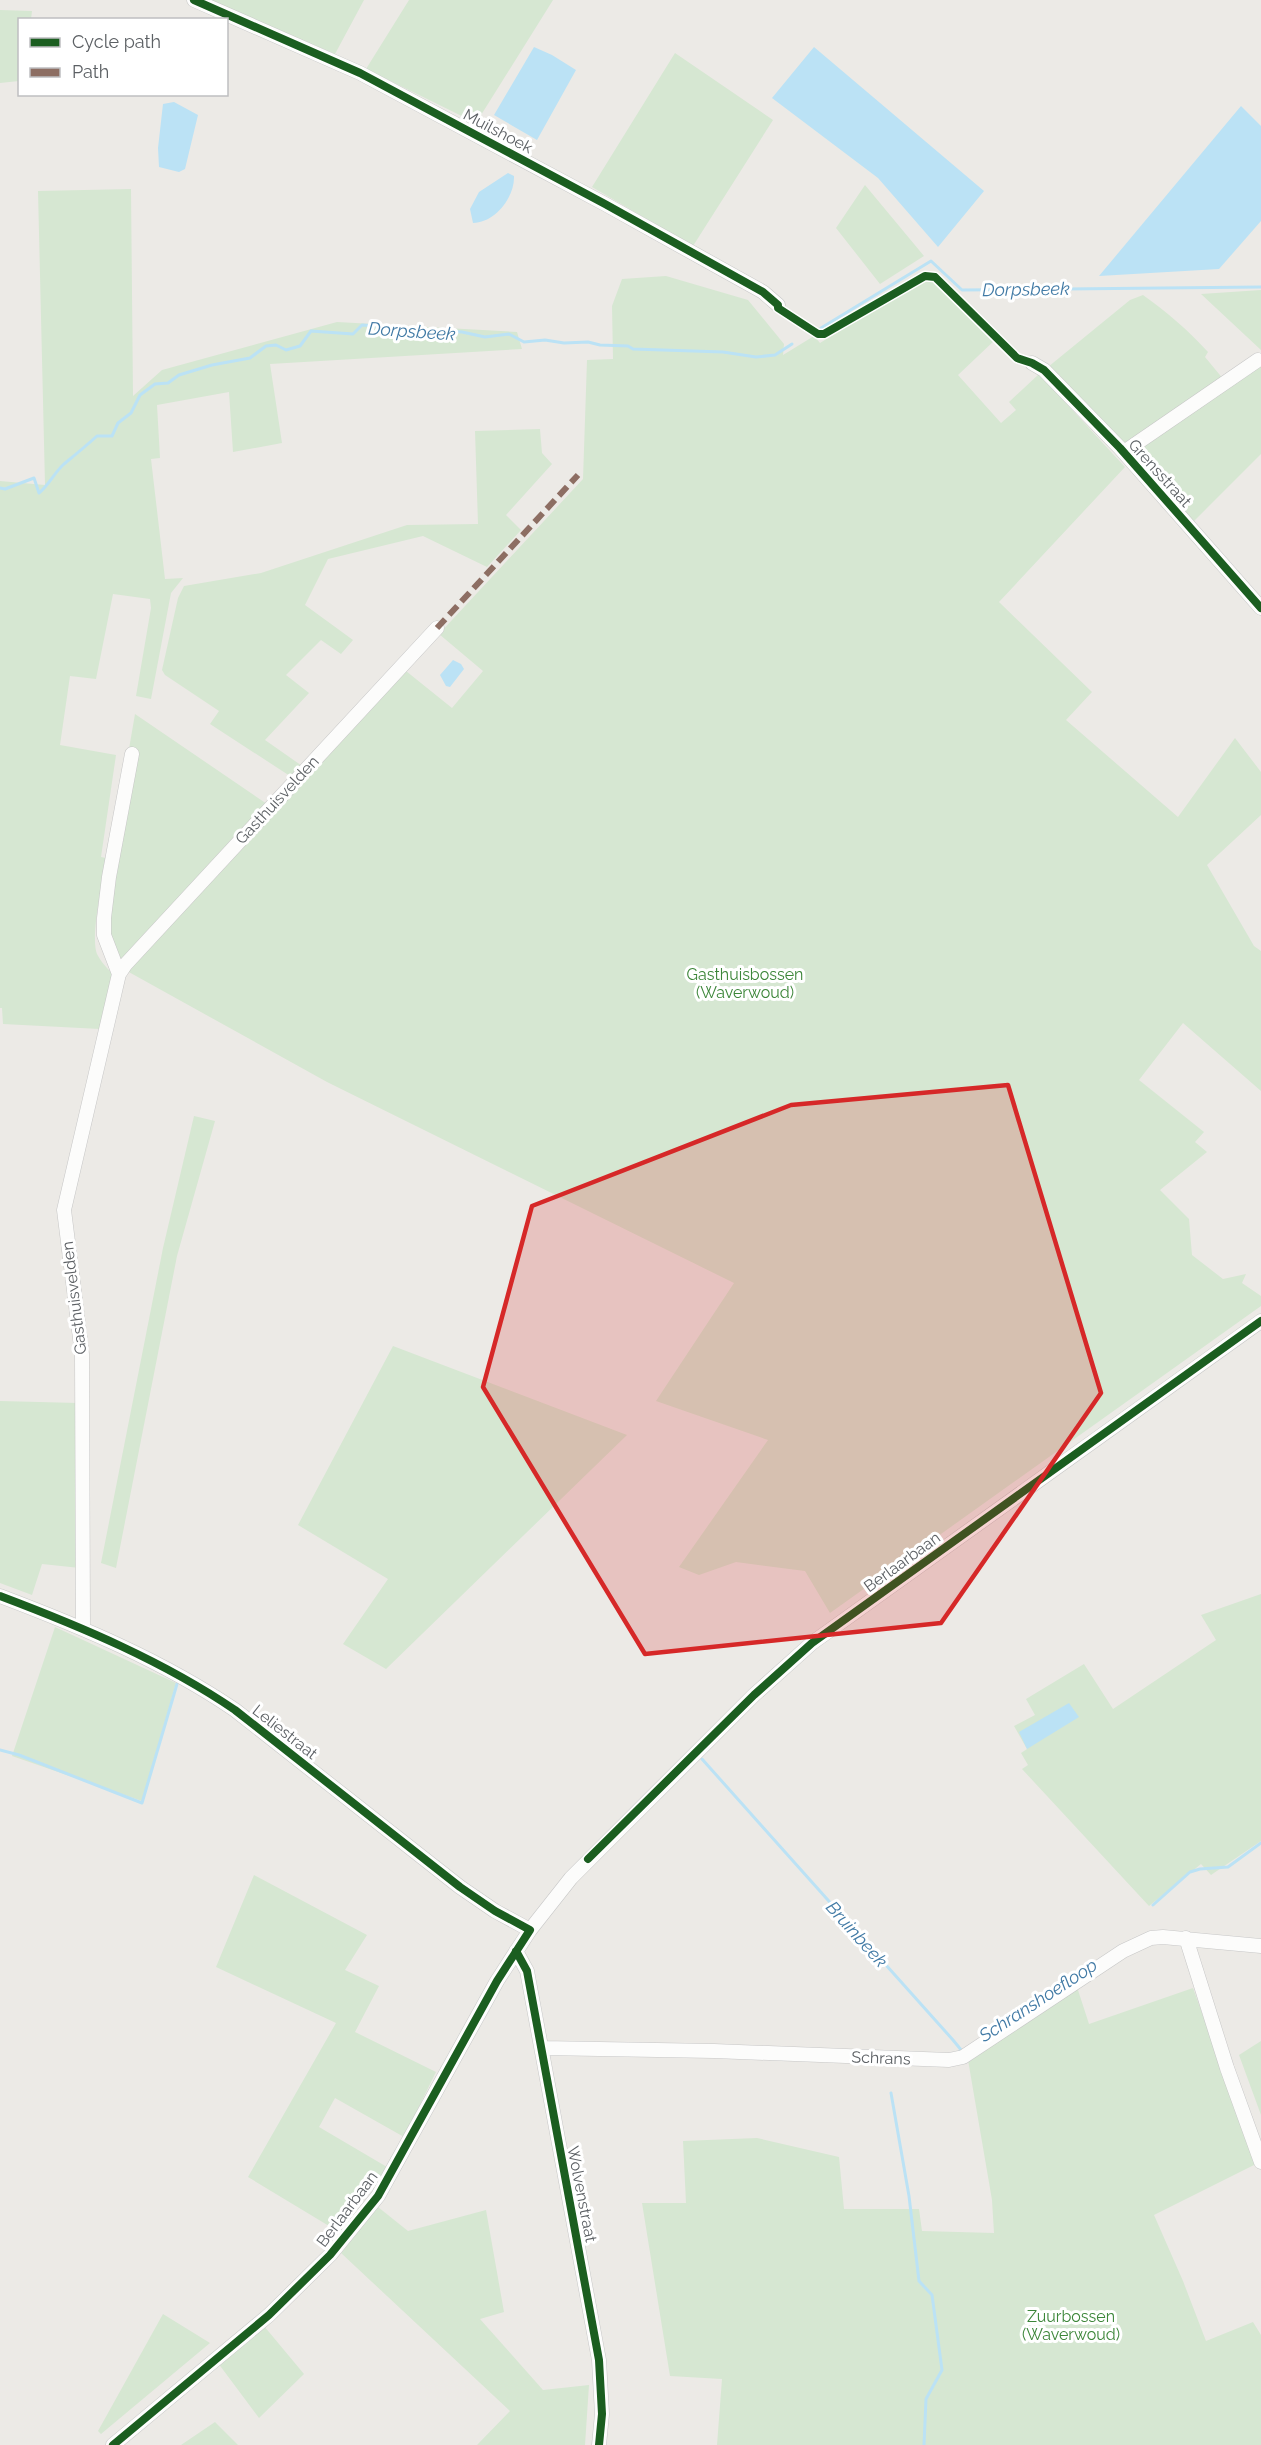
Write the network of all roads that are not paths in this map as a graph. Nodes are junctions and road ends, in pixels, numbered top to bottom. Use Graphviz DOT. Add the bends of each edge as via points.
graph roads {
  1 [pos="194,0"];
  2 [pos="778,305"];
  3 [pos="1258,360"];
  4 [pos="1032,363"];
  5 [pos="1124,452"];
  6 [pos="1261,608"];
  7 [pos="437,628"];
  8 [pos="132,754"];
  9 [pos="119,974"];
  10 [pos="1261,1321"];
  11 [pos="0,1596"];
  12 [pos="83,1629"];
  13 [pos="530,1930"];
  14 [pos="1186,1938"];
  15 [pos="1261,1946"];
  16 [pos="516,1951"];
  17 [pos="542,2048"];
  18 [pos="1261,2162"];
  19 [pos="113,2445"];
  20 [pos="599,2445"];
  1 -- 2 [label="street, Muilshoek" via="368,77 605,204 763,292"];
  3 -- 5 [label="street, Grensstraat"];
  4 -- 5 [label="street, Grensstraat" via="1044,370"];
  5 -- 6 [label="street, Grensstraat"];
  7 -- 9 [label="street, Gasthuisvelden"];
  8 -- 9 [label="street" via="104,918 104,935"];
  9 -- 12 [label="street, Gasthuisvelden" via="64,1210 82,1354"];
  10 -- 13 [label="street, Berlaarbaan" via="812,1643 597,1849"];
  11 -- 12 [label="street, Leliestraat"];
  12 -- 13 [label="street, Leliestraat" via="177,1672 228,1705 460,1887"];
  13 -- 16 [label="street, Berlaarbaan"];
  14 -- 15 [label="street, Schrans"];
  14 -- 17 [label="street, Schrans" via="1151,1938 1123,1951 963,2057 949,2060"];
  14 -- 18 [label="street"];
  16 -- 17 [label="street, Wolvenstraat" via="527,1971"];
  16 -- 19 [label="street, Berlaarbaan" via="378,2196 330,2256 269,2315"];
  17 -- 20 [label="street, Wolvenstraat" via="599,2360"];
}
